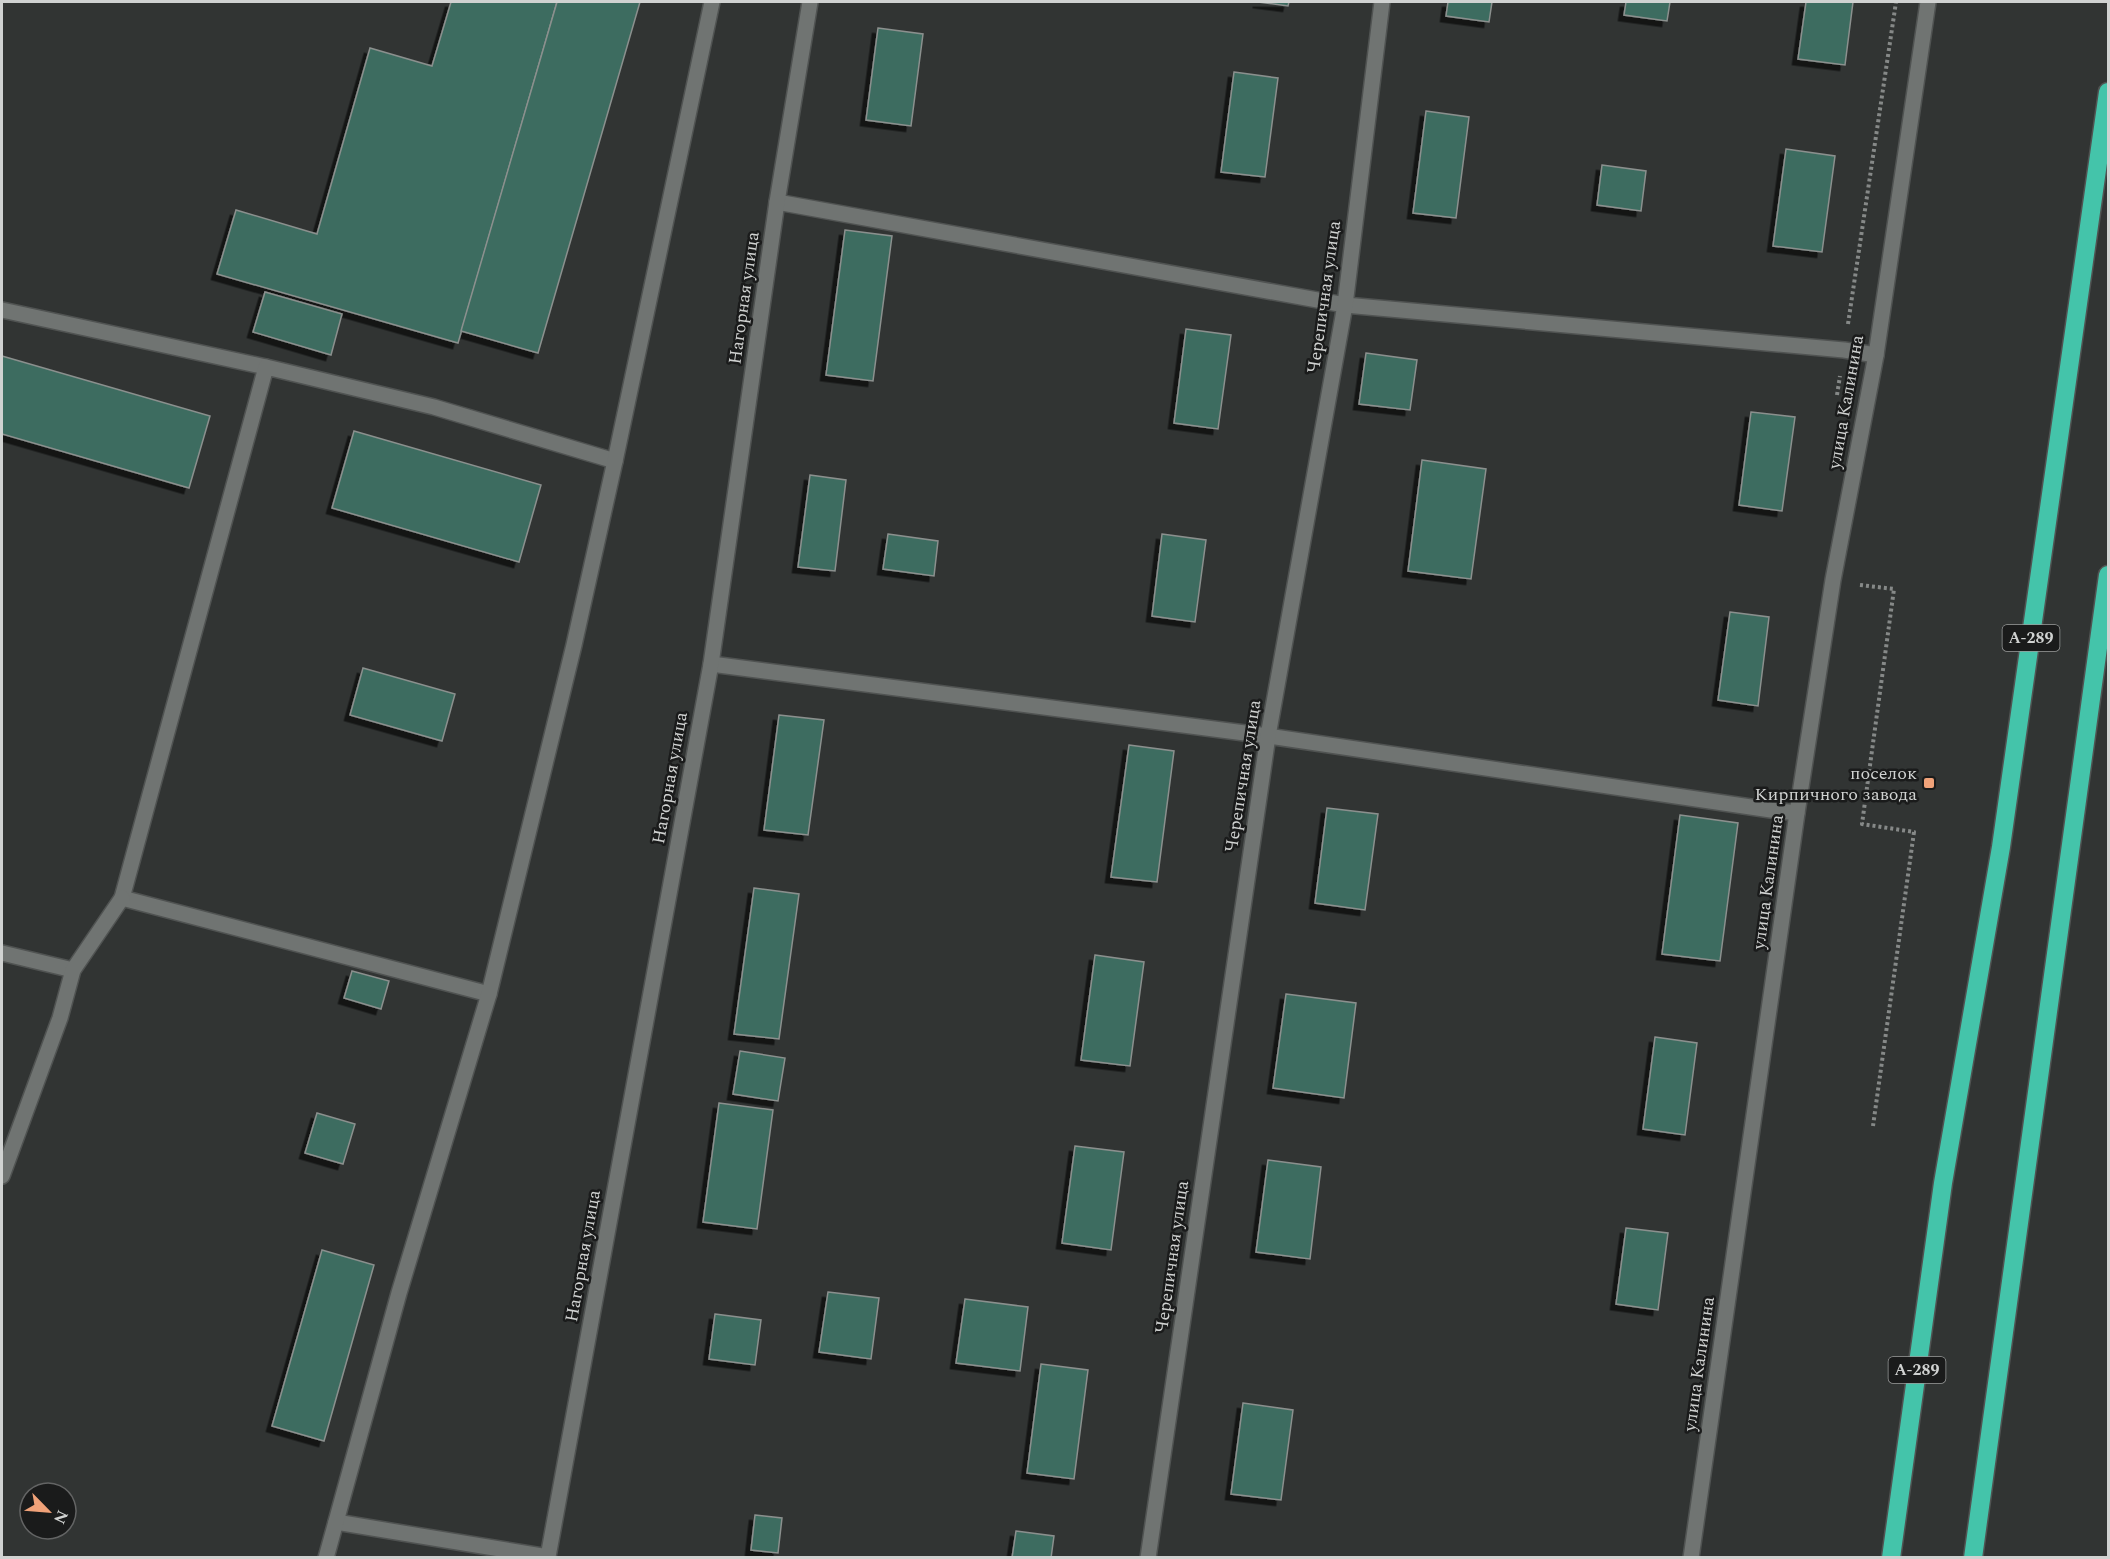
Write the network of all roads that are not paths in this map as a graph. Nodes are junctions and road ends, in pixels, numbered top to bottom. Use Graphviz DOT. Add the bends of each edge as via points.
graph roads {
  1 [pos="712,2"];
  2 [pos="810,2"];
  3 [pos="1382,2"];
  4 [pos="1928,2"];
  5 [pos="2109,92"];
  6 [pos="777,202"];
  7 [pos="1345,305"];
  8 [pos="2,310"];
  9 [pos="1876,355"];
  10 [pos="266,367"];
  11 [pos="615,460"];
  12 [pos="2109,575"];
  13 [pos="711,664"];
  14 [pos="1268,736"];
  15 [pos="1797,813"];
  16 [pos="122,898"];
  17 [pos="2,952"];
  18 [pos="73,970"];
  19 [pos="489,994"];
  20 [pos="2,1176"];
  21 [pos="336,1522"];
  22 [pos="326,1557"];
  23 [pos="548,1557"];
  24 [pos="1148,1557"];
  25 [pos="1691,1557"];
  26 [pos="1892,1557"];
  27 [pos="1973,1557"];
  1 -- 11 [label="street"];
  2 -- 6 [label="street, Нагорная улица"];
  3 -- 7 [label="street, Черепичная улица"];
  4 -- 9 [label="street, улица Калинина"];
  5 -- 26 [label="highway, А-289" via="2001,848 1943,1183"];
  6 -- 7 [label="street"];
  6 -- 13 [label="street, Нагорная улица"];
  7 -- 9 [label="street"];
  7 -- 14 [label="street, Черепичная улица"];
  8 -- 10 [label="street"];
  9 -- 15 [label="street, улица Калинина" via="1833,580"];
  10 -- 11 [label="street" via="434,407"];
  10 -- 16 [label="street"];
  11 -- 19 [label="street"];
  12 -- 27 [label="highway"];
  13 -- 14 [label="street"];
  13 -- 23 [label="street, Нагорная улица"];
  14 -- 15 [label="street"];
  14 -- 24 [label="street, Черепичная улица"];
  15 -- 25 [label="street, улица Калинина"];
  16 -- 18 [label="street"];
  16 -- 19 [label="street"];
  17 -- 18 [label="street"];
  18 -- 20 [label="street" via="60,1018"];
  19 -- 21 [label="street" via="399,1293"];
  21 -- 22 [label="street"];
  21 -- 23 [label="street"];
}
